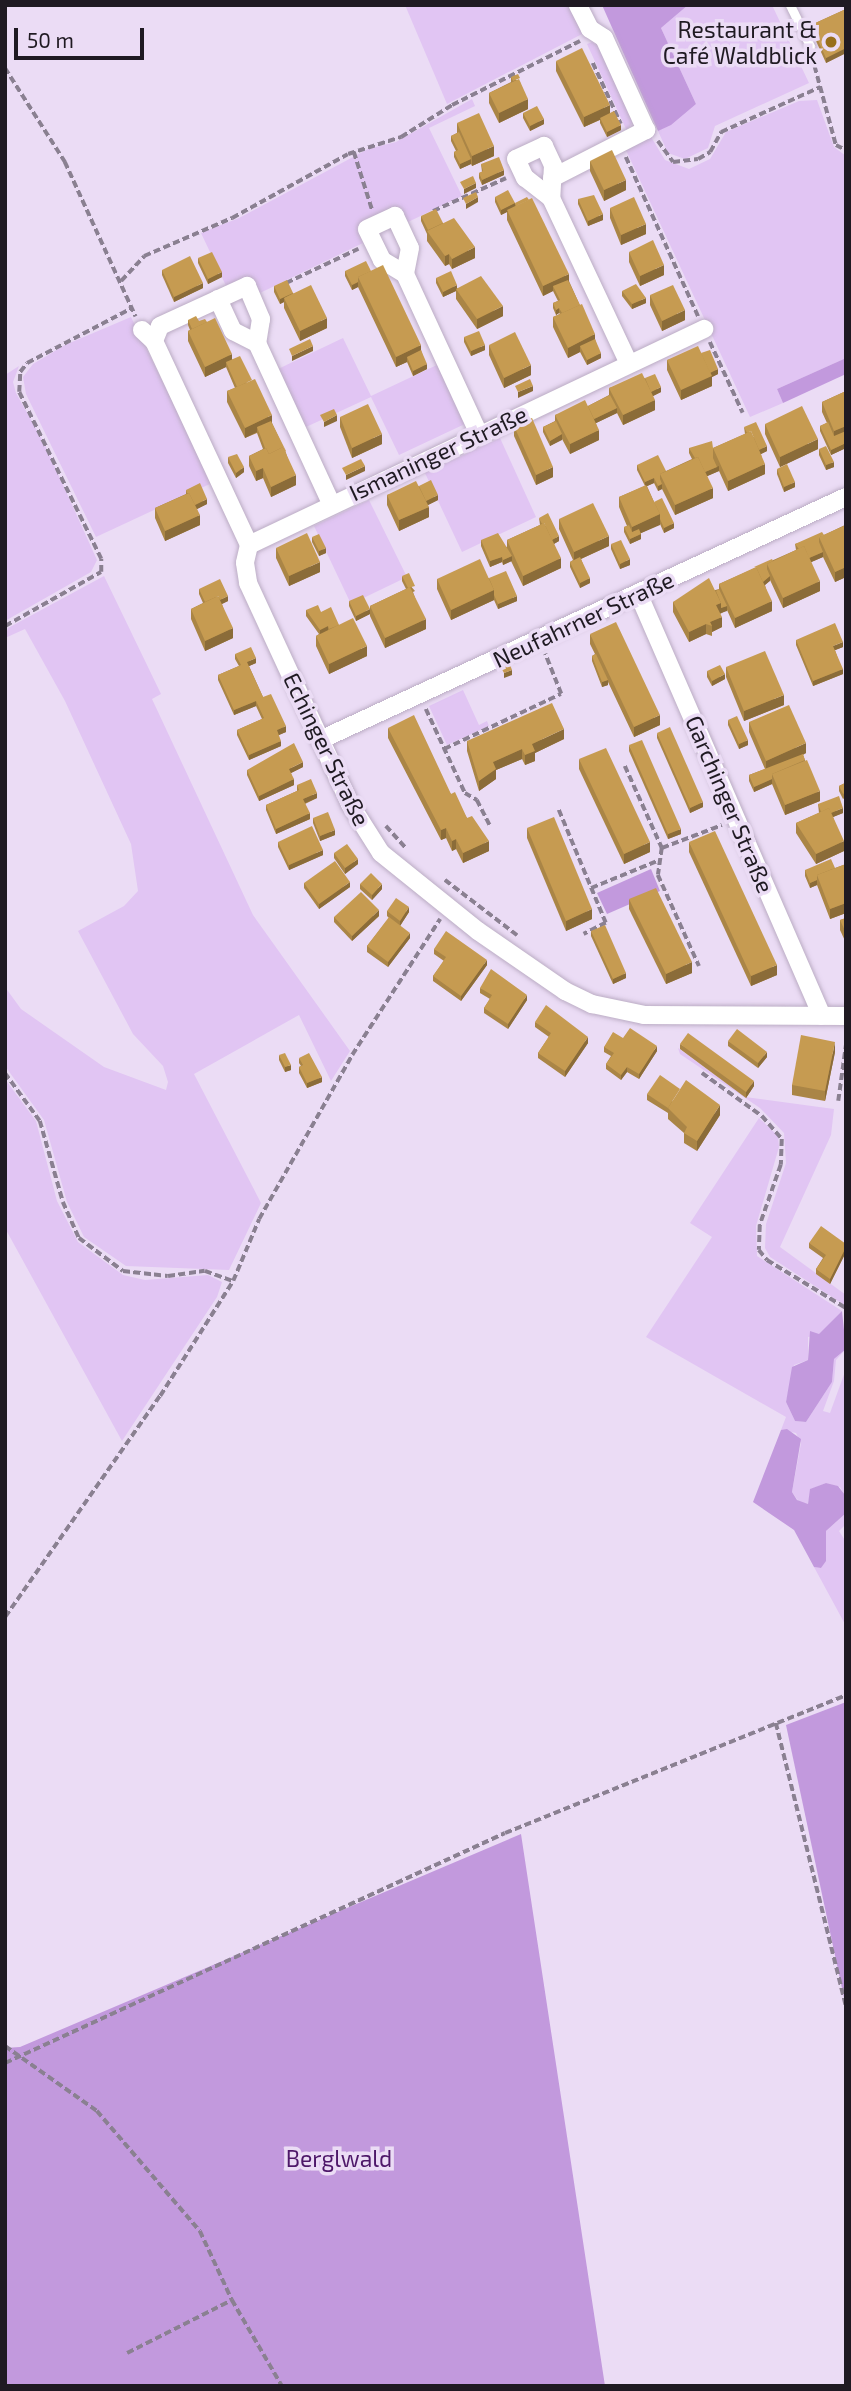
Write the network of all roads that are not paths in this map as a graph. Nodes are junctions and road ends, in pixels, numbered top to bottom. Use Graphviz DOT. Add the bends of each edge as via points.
graph roads {
  1 [pos="578,5"];
  2 [pos="790,5"];
  3 [pos="810,47"];
  4 [pos="552,178"];
  5 [pos="551,198"];
  6 [pos="405,274"];
  7 [pos="218,299"];
  8 [pos="704,329"];
  9 [pos="257,343"];
  10 [pos="629,364"];
  11 [pos="479,434"];
  12 [pos="846,497"];
  13 [pos="331,503"];
  14 [pos="249,545"];
  15 [pos="638,593"];
  16 [pos="320,740"];
  17 [pos="822,1016"];
  18 [pos="846,1016"];
  1 -- 4 [label="street" via="590,29 604,38 646,130"];
  2 -- 3 [label="lane"];
  4 -- 5 [label="street"];
  4 -- 5 [label="street" via="553,165 544,146 516,159"];
  5 -- 10 [label="street"];
  6 -- 6 [label="street" via="410,248 395,216 368,229 382,260"];
  6 -- 11 [label="street"];
  7 -- 9 [label="street" via="233,331"];
  7 -- 9 [label="street" via="247,286 261,319"];
  7 -- 14 [label="street, Echinger Straße" via="148,335"];
  8 -- 10 [label="street, Ismaninger Straße"];
  9 -- 13 [label="street"];
  10 -- 11 [label="street, Ismaninger Straße"];
  11 -- 13 [label="street, Ismaninger Straße"];
  12 -- 15 [label="street, Neufahrner Straße"];
  13 -- 14 [label="street, Ismaninger Straße"];
  14 -- 16 [label="street, Echinger Straße" via="245,563 248,583"];
  15 -- 16 [label="street, Neufahrner Straße"];
  15 -- 17 [label="street, Garchinger Straße"];
  16 -- 17 [label="street, Echinger Straße" via="350,804 381,853 448,908 565,991 601,1006 644,1015"];
  17 -- 18 [label="street, Echinger Straße"];
}
